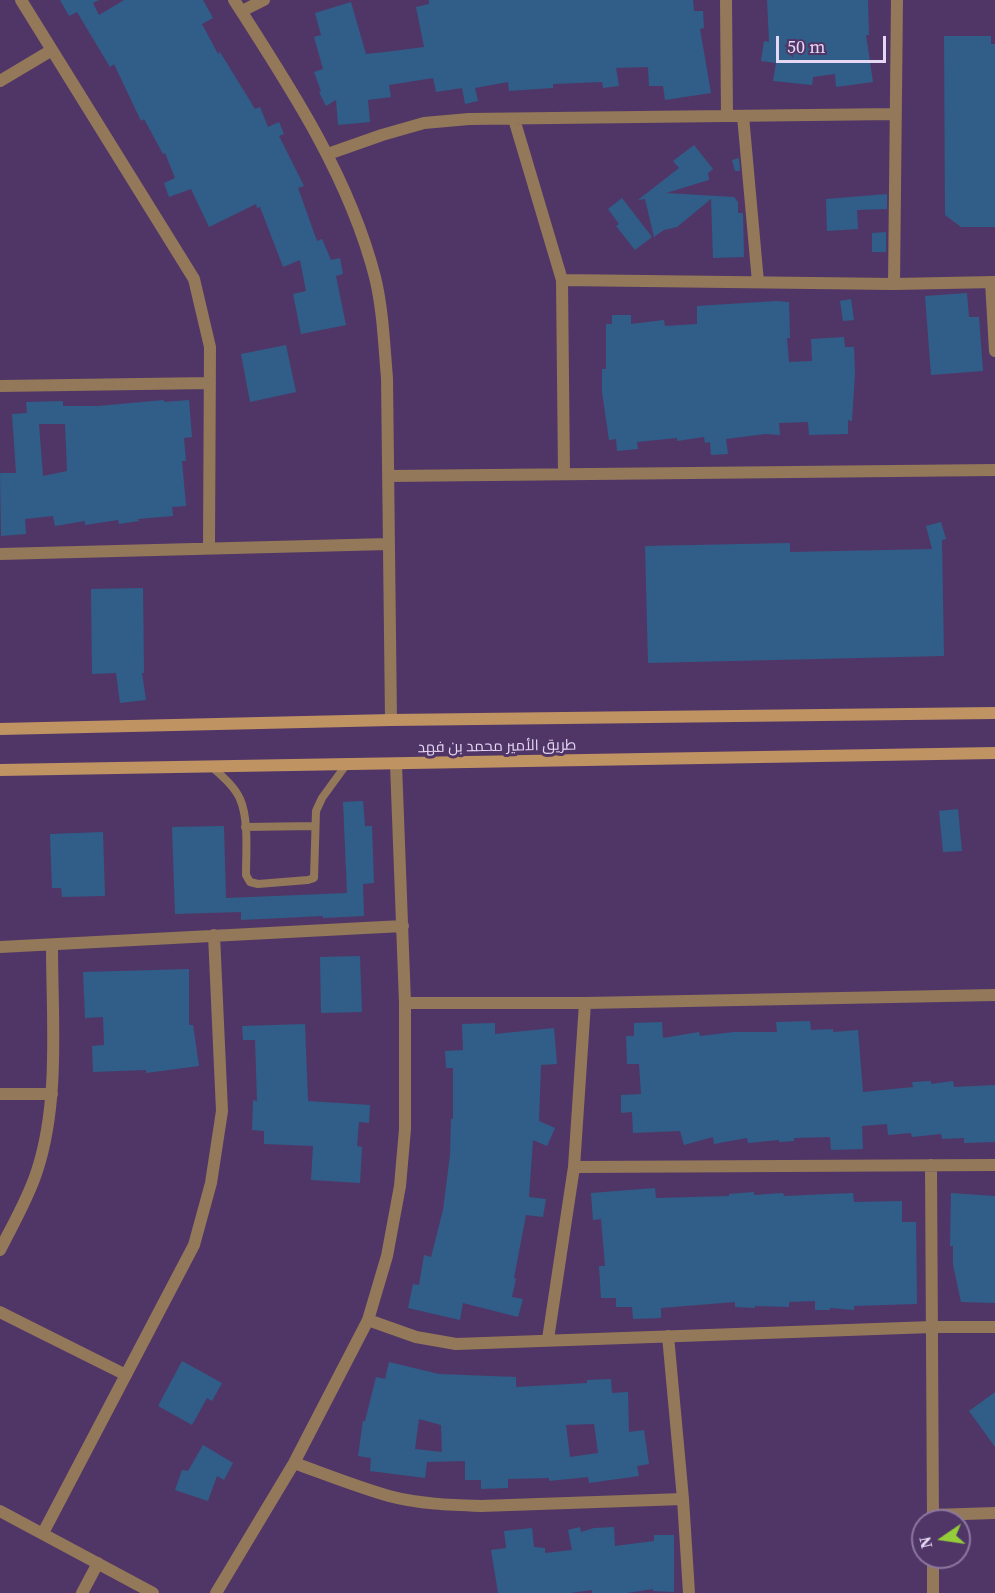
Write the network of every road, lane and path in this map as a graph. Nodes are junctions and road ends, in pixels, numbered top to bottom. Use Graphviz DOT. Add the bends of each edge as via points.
graph roads {
  1 [pos="21,0"];
  2 [pos="234,0"];
  3 [pos="264,0"];
  4 [pos="726,0"];
  5 [pos="897,0"];
  6 [pos="242,11"];
  7 [pos="52,50"];
  8 [pos="0,81"];
  9 [pos="895,114"];
  10 [pos="727,116"];
  11 [pos="743,116"];
  12 [pos="514,119"];
  13 [pos="328,154"];
  14 [pos="562,280"];
  15 [pos="758,282"];
  16 [pos="993,282"];
  17 [pos="894,284"];
  18 [pos="995,351"];
  19 [pos="210,383"];
  20 [pos="0,386"];
  21 [pos="995,470"];
  22 [pos="564,474"];
  23 [pos="389,476"];
  24 [pos="388,544"];
  25 [pos="209,548"];
  26 [pos="0,554"];
  27 [pos="995,713"];
  28 [pos="391,720"];
  29 [pos="0,729"];
  30 [pos="995,753"];
  31 [pos="396,764"];
  32 [pos="346,765"];
  33 [pos="212,767"];
  34 [pos="0,770"];
  35 [pos="315,826"];
  36 [pos="245,827"];
  37 [pos="403,926"];
  38 [pos="214,935"];
  39 [pos="52,945"];
  40 [pos="0,947"];
  41 [pos="995,995"];
  42 [pos="405,1003"];
  43 [pos="585,1003"];
  44 [pos="0,1094"];
  45 [pos="52,1094"];
  46 [pos="931,1165"];
  47 [pos="995,1165"];
  48 [pos="574,1167"];
  49 [pos="0,1250"];
  50 [pos="0,1312"];
  51 [pos="368,1320"];
  52 [pos="932,1327"];
  53 [pos="995,1327"];
  54 [pos="668,1336"];
  55 [pos="548,1340"];
  56 [pos="126,1375"];
  57 [pos="294,1463"];
  58 [pos="683,1499"];
  59 [pos="933,1509"];
  60 [pos="0,1511"];
  61 [pos="995,1513"];
  62 [pos="971,1515"];
  63 [pos="43,1533"];
  64 [pos="98,1563"];
  65 [pos="933,1569"];
  66 [pos="82,1593"];
  67 [pos="153,1593"];
  68 [pos="216,1593"];
  69 [pos="689,1593"];
  70 [pos="933,1593"];
  1 -- 7 [label="street"];
  2 -- 6 [label="street"];
  3 -- 6 [label="street"];
  4 -- 10 [label="street"];
  5 -- 9 [label="street"];
  6 -- 13 [label="street"];
  7 -- 8 [label="street"];
  7 -- 19 [label="street" via="194,279 210,347"];
  9 -- 11 [label="street"];
  9 -- 17 [label="street"];
  10 -- 11 [label="street"];
  10 -- 12 [label="street"];
  11 -- 15 [label="street"];
  12 -- 13 [label="street" via="424,123"];
  12 -- 14 [label="street"];
  13 -- 23 [label="street" via="375,278 387,378"];
  14 -- 15 [label="street"];
  14 -- 22 [label="street"];
  15 -- 17 [label="street"];
  16 -- 17 [label="street"];
  16 -- 18 [label="street"];
  19 -- 20 [label="street"];
  19 -- 25 [label="street"];
  21 -- 22 [label="street"];
  22 -- 23 [label="street"];
  23 -- 24 [label="street"];
  24 -- 25 [label="street"];
  24 -- 28 [label="street"];
  25 -- 26 [label="street"];
  27 -- 28 [label="street, طريق الأمير محمد بن فهد"];
  28 -- 29 [label="street, طريق الأمير محمد بن فهد"];
  30 -- 31 [label="street, طريق الأمير محمد بن فهد"];
  31 -- 32 [label="street, طريق الأمير محمد بن فهد"];
  31 -- 37 [label="street"];
  32 -- 33 [label="street, طريق الأمير محمد بن فهد"];
  32 -- 35 [label="lane" via="322,798"];
  33 -- 34 [label="street, طريق الأمير محمد بن فهد"];
  33 -- 36 [label="lane" via="240,800"];
  35 -- 36 [label="lane"];
  35 -- 36 [label="lane" via="314,878 258,884 250,882 246,875"];
  37 -- 38 [label="street"];
  37 -- 42 [label="street"];
  38 -- 39 [label="street"];
  38 -- 56 [label="street" via="222,1111 211,1183 194,1245"];
  39 -- 40 [label="street"];
  39 -- 45 [label="street"];
  41 -- 43 [label="street"];
  42 -- 43 [label="street"];
  42 -- 51 [label="street" via="405,1129 400,1186 387,1256"];
  43 -- 48 [label="street"];
  44 -- 45 [label="street"];
  45 -- 49 [label="street" via="37,1172"];
  46 -- 47 [label="street"];
  46 -- 48 [label="street"];
  46 -- 52 [label="street"];
  48 -- 55 [label="street"];
  50 -- 56 [label="street"];
  51 -- 55 [label="street" via="416,1337 456,1344"];
  51 -- 57 [label="street"];
  52 -- 53 [label="street"];
  52 -- 54 [label="street"];
  52 -- 59 [label="street"];
  54 -- 55 [label="street"];
  54 -- 58 [label="street"];
  56 -- 63 [label="street"];
  57 -- 58 [label="street" via="389,1496 450,1505"];
  57 -- 68 [label="street"];
  58 -- 69 [label="street"];
  60 -- 63 [label="street"];
  61 -- 62 [label="street"];
  63 -- 64 [label="street"];
  64 -- 66 [label="street"];
  64 -- 67 [label="street"];
  65 -- 70 [label="street"];
}
